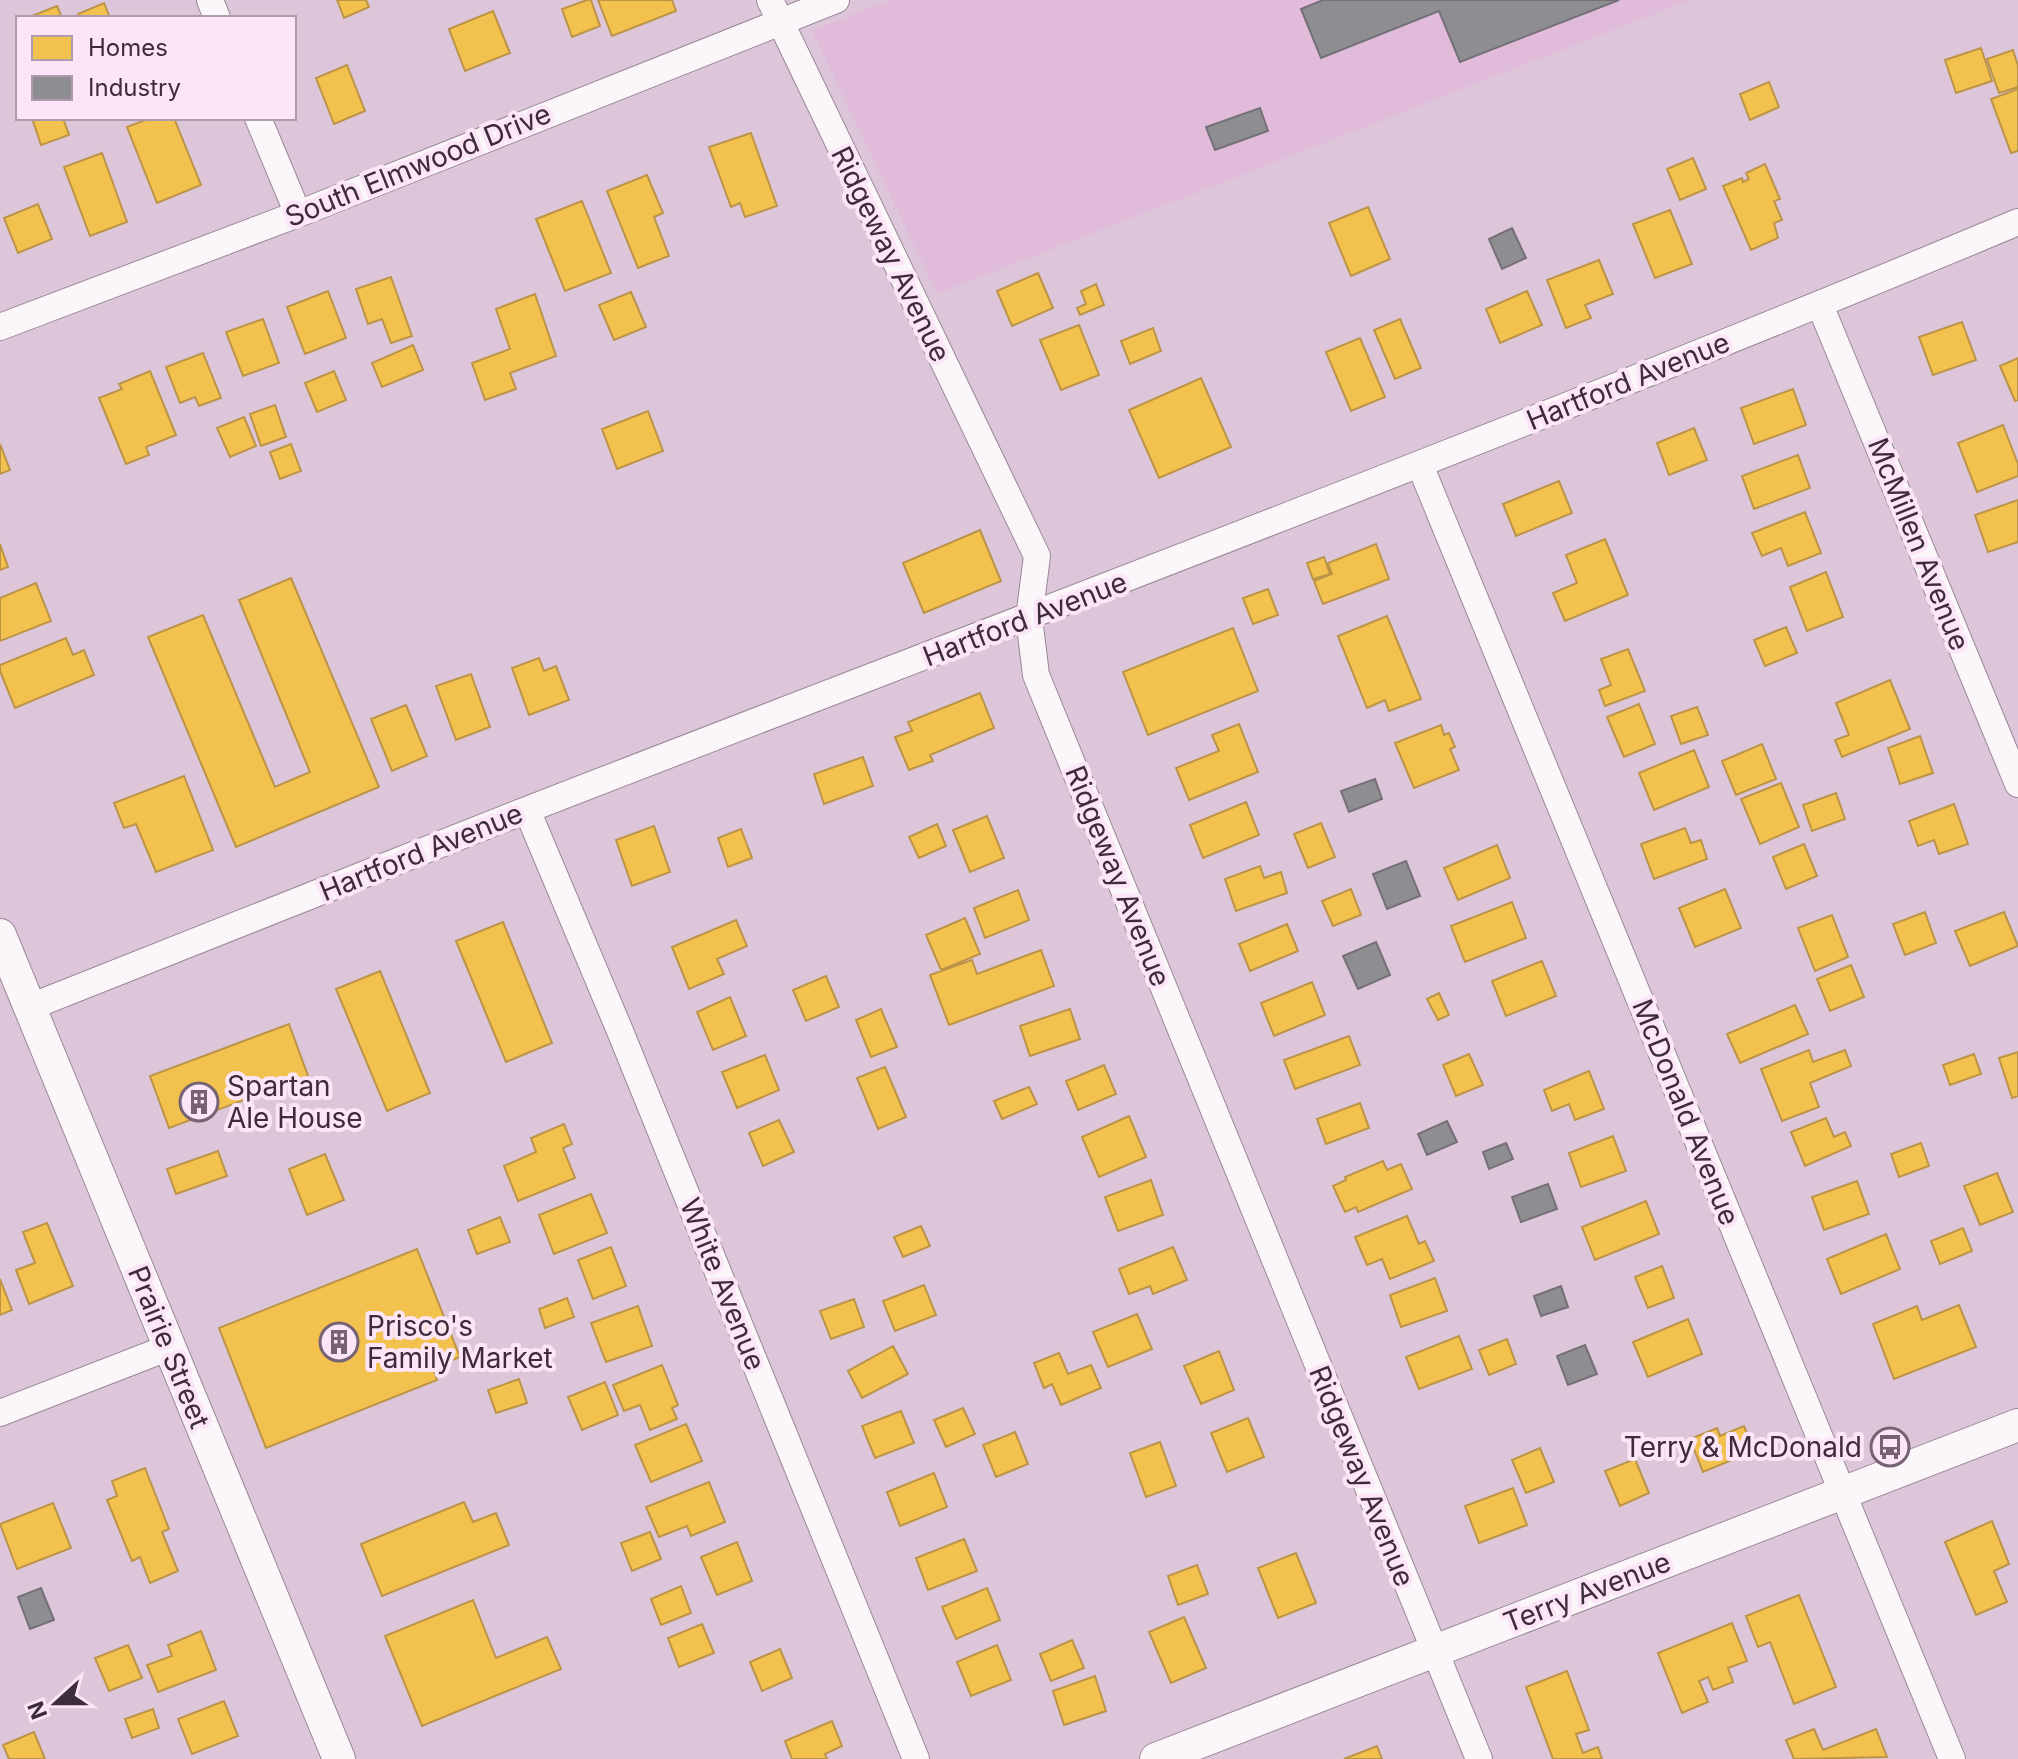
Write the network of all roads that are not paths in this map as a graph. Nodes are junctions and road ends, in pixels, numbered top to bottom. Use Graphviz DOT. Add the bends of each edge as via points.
graph roads {
  1 [pos="836,0"];
  2 [pos="774,11"];
  3 [pos="259,120"];
  4 [pos="298,214"];
  5 [pos="2018,222"];
  6 [pos="1820,305"];
  7 [pos="0,327"];
  8 [pos="1420,465"];
  9 [pos="1029,618"];
  10 [pos="2018,784"];
  11 [pos="527,810"];
  12 [pos="0,935"];
  13 [pos="30,1007"];
  14 [pos="170,1347"];
  15 [pos="0,1413"];
  16 [pos="2018,1425"];
  17 [pos="1843,1493"];
  18 [pos="1434,1652"];
  19 [pos="339,1759"];
  20 [pos="916,1759"];
  21 [pos="1156,1759"];
  22 [pos="1479,1759"];
  23 [pos="1952,1759"];
  1 -- 2 [label="street, South Elmwood Drive"];
  2 -- 4 [label="street, South Elmwood Drive"];
  2 -- 9 [label="street, Ridgeway Avenue" via="1037,556"];
  3 -- 4 [label="street"];
  4 -- 7 [label="street, South Elmwood Drive"];
  5 -- 6 [label="street, Hartford Avenue"];
  6 -- 8 [label="street, Hartford Avenue"];
  6 -- 10 [label="street, McMillen Avenue"];
  8 -- 9 [label="street, Hartford Avenue"];
  8 -- 17 [label="street, McDonald Avenue"];
  9 -- 11 [label="street, Hartford Avenue"];
  9 -- 18 [label="street, Ridgeway Avenue" via="1036,675"];
  11 -- 13 [label="street, Hartford Avenue"];
  11 -- 20 [label="street, White Avenue"];
  12 -- 13 [label="street, Prairie Street"];
  13 -- 14 [label="street, Prairie Street"];
  14 -- 15 [label="street"];
  14 -- 19 [label="street, Prairie Street"];
  16 -- 17 [label="street, Terry Avenue"];
  17 -- 18 [label="street, Terry Avenue"];
  17 -- 23 [label="street, McDonald Avenue"];
  18 -- 21 [label="street, Terry Avenue"];
  18 -- 22 [label="street, Ridgeway Avenue"];
}
